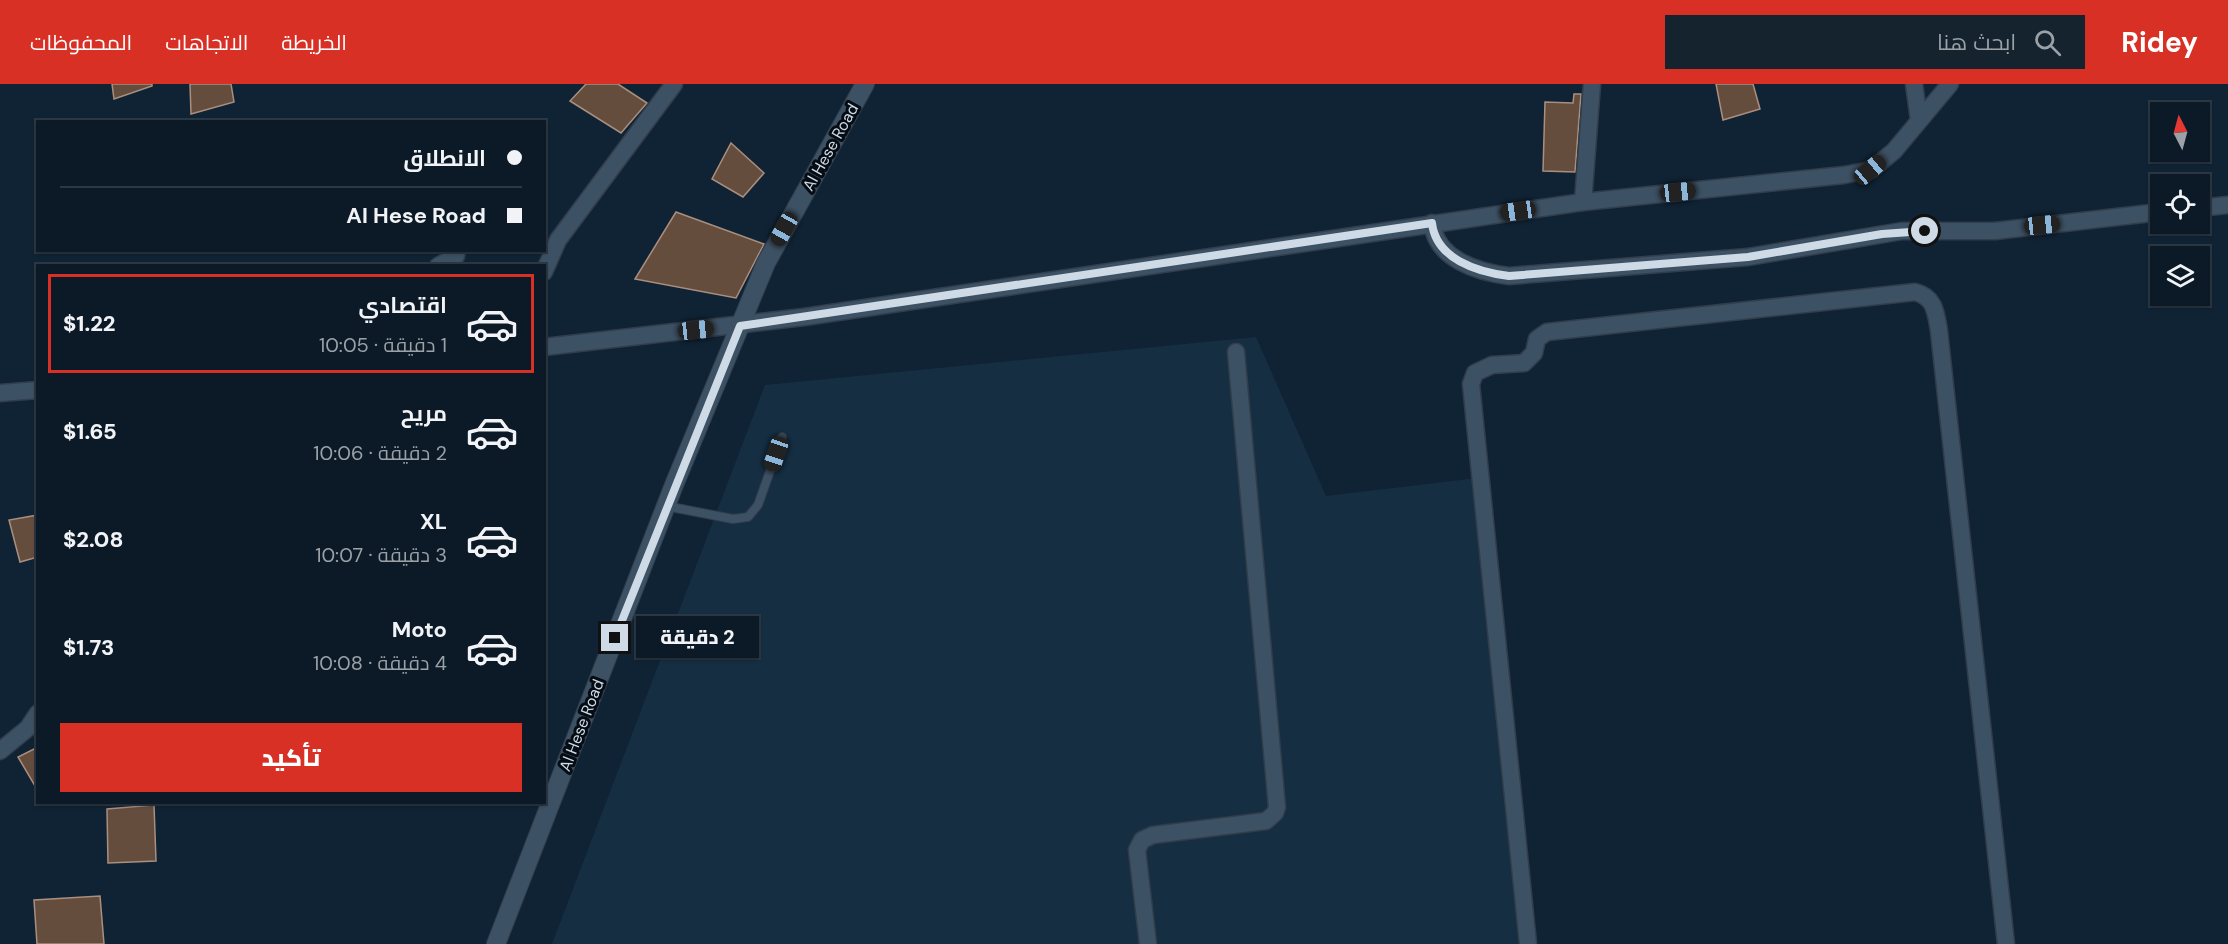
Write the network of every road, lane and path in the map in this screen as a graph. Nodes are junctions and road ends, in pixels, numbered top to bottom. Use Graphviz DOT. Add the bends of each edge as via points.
graph roads {
  1 [pos="674,84"];
  2 [pos="865,84"];
  3 [pos="1592,84"];
  4 [pos="1914,84"];
  5 [pos="1950,84"];
  6 [pos="1919,120"];
  7 [pos="1583,202"];
  8 [pos="2228,205"];
  9 [pos="2210,207"];
  10 [pos="2150,213"];
  11 [pos="1432,223"];
  12 [pos="457,252"];
  13 [pos="442,264"];
  14 [pos="546,267"];
  15 [pos="740,326"];
  16 [pos="546,346"];
  17 [pos="1236,352"];
  18 [pos="36,390"];
  19 [pos="0,393"];
  20 [pos="782,437"];
  21 [pos="666,506"];
  22 [pos="36,716"];
  23 [pos="0,751"];
  24 [pos="496,944"];
  25 [pos="1148,944"];
  26 [pos="1528,944"];
  27 [pos="2006,944"];
  1 -- 14 [label="street" via="558,240"];
  2 -- 15 [label="street, Al Hese Road" via="772,249"];
  3 -- 7 [label="street"];
  4 -- 6 [label="street"];
  5 -- 6 [label="street"];
  6 -- 7 [label="street" via="1894,151 1870,170"];
  7 -- 11 [label="street"];
  8 -- 9 [label="street"];
  10 -- 11 [label="street" via="1995,231 1902,231 1748,257 1509,276 1488,274 1452,257 1433,237"];
  11 -- 15 [label="street"];
  12 -- 13 [label="street"];
  15 -- 16 [label="street"];
  15 -- 21 [label="street, Al Hese Road"];
  17 -- 25 [label="street" via="1276,807 1266,821 1153,835 1142,840 1137,850"];
  18 -- 19 [label="street"];
  20 -- 21 [label="lane" via="758,505 748,517 733,519"];
  21 -- 24 [label="street, Al Hese Road"];
  22 -- 23 [label="street" via="28,728"];
  26 -- 27 [label="street" via="1471,384 1475,373 1492,364 1524,363 1533,353 1537,339 1547,332 1909,292 1921,293 1931,300 1939,331"];
}
